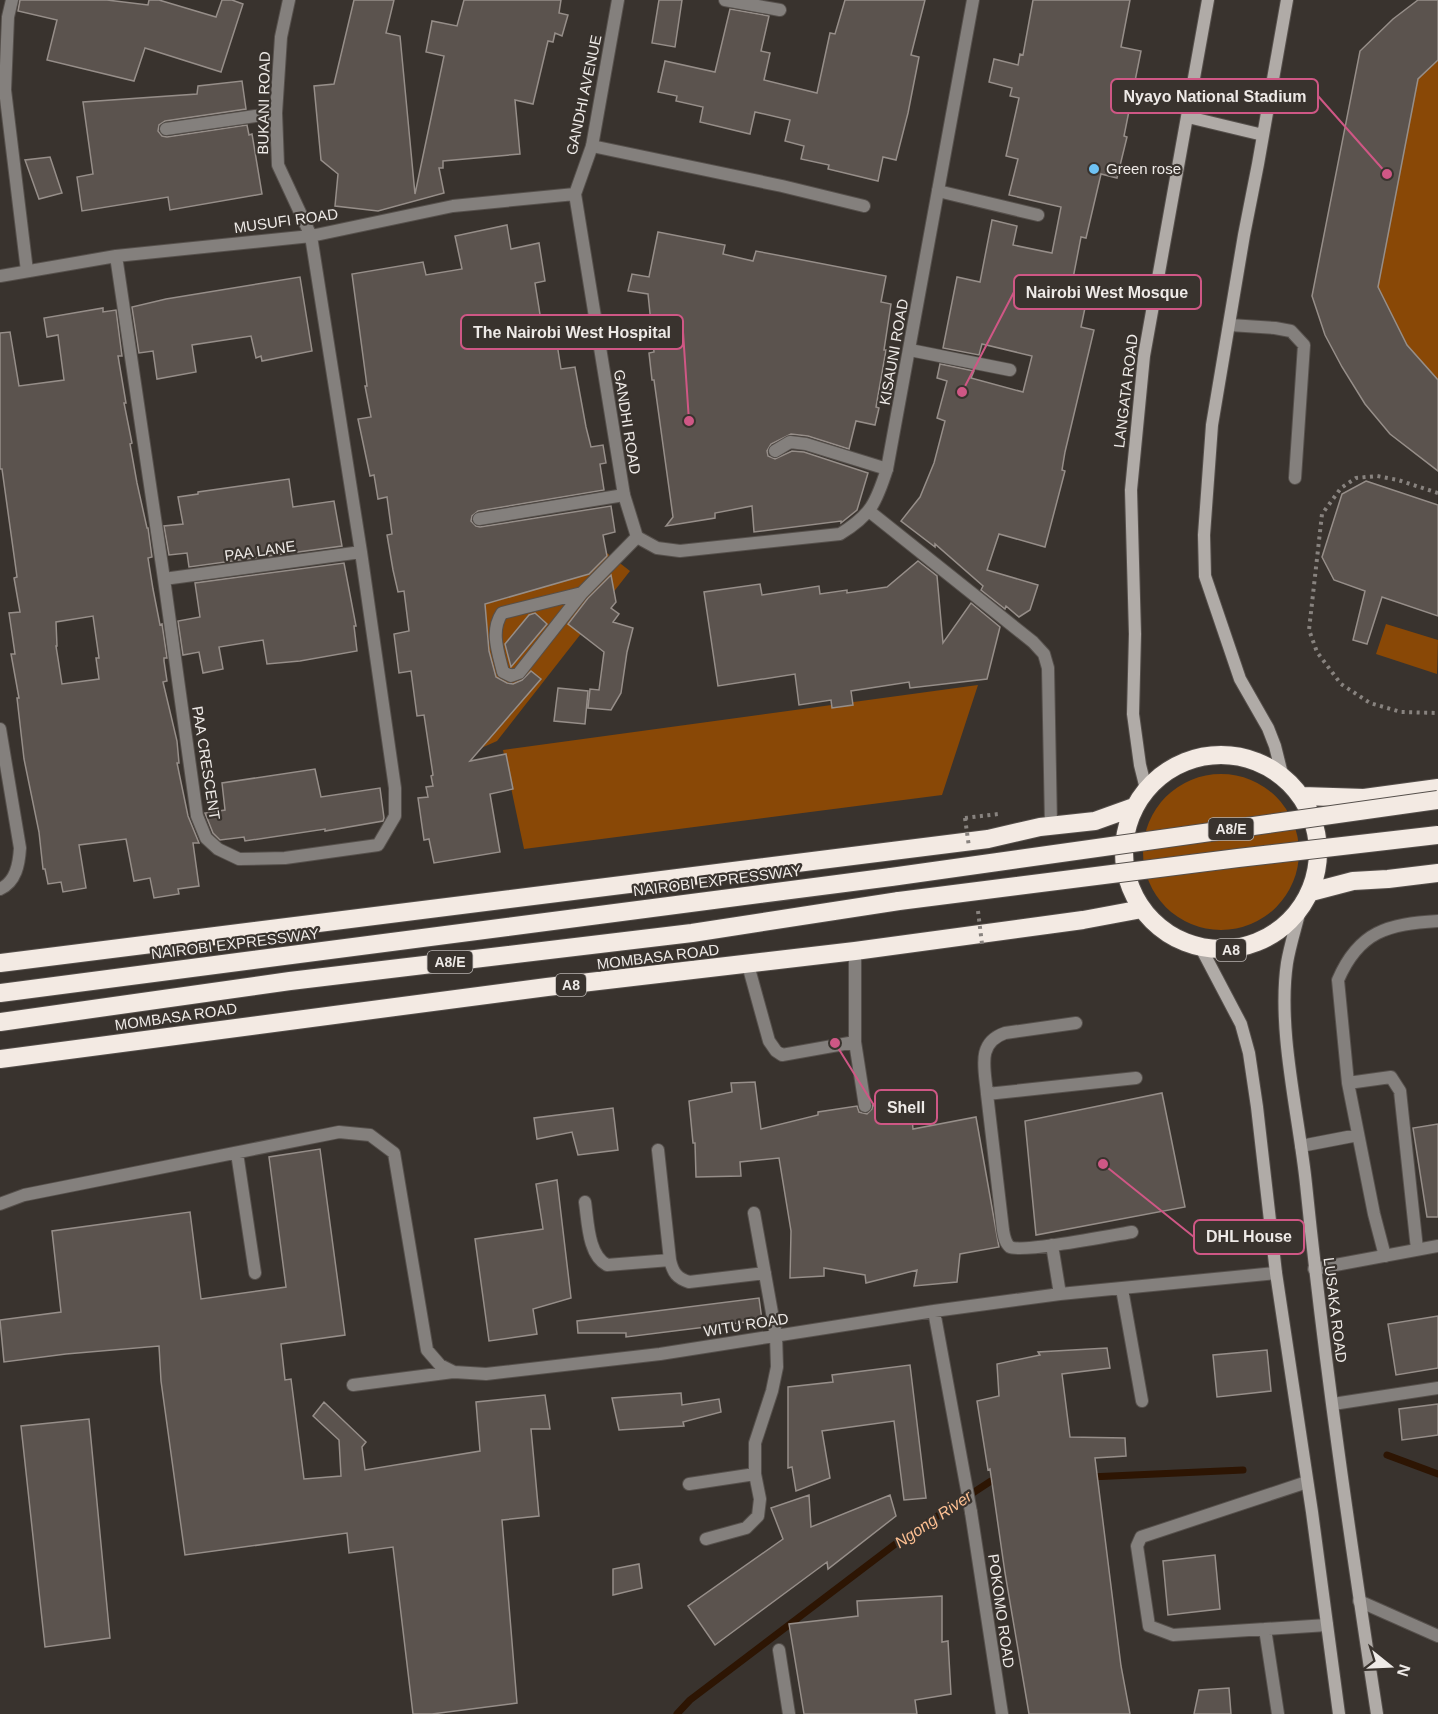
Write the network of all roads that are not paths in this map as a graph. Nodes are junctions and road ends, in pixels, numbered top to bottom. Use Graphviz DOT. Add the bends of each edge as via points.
graph roads {
  1 [pos="12,0"];
  2 [pos="288,0"];
  3 [pos="618,0"];
  4 [pos="725,0"];
  5 [pos="973,0"];
  6 [pos="1208,0"];
  7 [pos="1287,0"];
  8 [pos="780,10"];
  9 [pos="276,113"];
  10 [pos="1188,117"];
  11 [pos="166,129"];
  12 [pos="1263,135"];
  13 [pos="592,146"];
  14 [pos="938,191"];
  15 [pos="575,194"];
  16 [pos="864,206"];
  17 [pos="1038,215"];
  18 [pos="311,236"];
  19 [pos="117,256"];
  20 [pos="27,271"];
  21 [pos="0,276"];
  22 [pos="1230,325"];
  23 [pos="910,350"];
  24 [pos="1010,370"];
  25 [pos="775,451"];
  26 [pos="887,469"];
  27 [pos="1295,478"];
  28 [pos="624,495"];
  29 [pos="868,512"];
  30 [pos="478,519"];
  31 [pos="636,537"];
  32 [pos="361,552"];
  33 [pos="165,579"];
  34 [pos="582,593"];
  35 [pos="0,729"];
  36 [pos="1282,774"];
  37 [pos="1438,788"];
  38 [pos="1146,789"];
  39 [pos="1302,796"];
  40 [pos="1438,800"];
  41 [pos="1134,807"];
  42 [pos="1052,825"];
  43 [pos="1438,835"];
  44 [pos="1438,873"];
  45 [pos="0,889"];
  46 [pos="1311,892"];
  47 [pos="1142,909"];
  48 [pos="1300,910"];
  49 [pos="1438,921"];
  50 [pos="1201,948"];
  51 [pos="855,951"];
  52 [pos="0,963"];
  53 [pos="748,964"];
  54 [pos="0,993"];
  55 [pos="0,1022"];
  56 [pos="1076,1023"];
  57 [pos="855,1042"];
  58 [pos="0,1059"];
  59 [pos="1136,1078"];
  60 [pos="1348,1083"];
  61 [pos="987,1094"];
  62 [pos="865,1106"];
  63 [pos="1358,1136"];
  64 [pos="1301,1146"];
  65 [pos="658,1150"];
  66 [pos="237,1153"];
  67 [pos="585,1202"];
  68 [pos="0,1204"];
  69 [pos="754,1213"];
  70 [pos="1132,1232"];
  71 [pos="1052,1245"];
  72 [pos="1438,1246"];
  73 [pos="1416,1249"];
  74 [pos="1385,1256"];
  75 [pos="670,1260"];
  76 [pos="1314,1269"];
  77 [pos="255,1273"];
  78 [pos="765,1273"];
  79 [pos="1276,1273"];
  80 [pos="1122,1289"];
  81 [pos="1060,1294"];
  82 [pos="934,1311"];
  83 [pos="776,1335"];
  84 [pos="454,1372"];
  85 [pos="353,1385"];
  86 [pos="1437,1388"];
  87 [pos="1142,1401"];
  88 [pos="1333,1404"];
  89 [pos="755,1474"];
  90 [pos="1307,1482"];
  91 [pos="688,1484"];
  92 [pos="706,1539"];
  93 [pos="1359,1601"];
  94 [pos="1327,1625"];
  95 [pos="1265,1629"];
  96 [pos="1438,1636"];
  97 [pos="779,1650"];
  98 [pos="789,1714"];
  99 [pos="1002,1714"];
  100 [pos="1278,1714"];
  101 [pos="1339,1714"];
  102 [pos="1377,1714"];
  1 -- 20 [label="street" via="5,90"];
  2 -- 9 [label="street, BUKANI ROAD" via="281,37"];
  3 -- 13 [label="street, GANDHI AVENUE"];
  4 -- 8 [label="street"];
  5 -- 14 [label="street, KISAUNI ROAD"];
  6 -- 10 [label="main road, LANGATA ROAD"];
  7 -- 12 [label="main road"];
  9 -- 11 [label="street"];
  9 -- 18 [label="street, BUKANI ROAD" via="278,165"];
  10 -- 12 [label="main road"];
  10 -- 38 [label="main road, LANGATA ROAD" via="1144,356 1131,490 1133,714"];
  12 -- 22 [label="main road"];
  13 -- 15 [label="street, GANDHI AVENUE"];
  13 -- 16 [label="street"];
  14 -- 17 [label="street"];
  14 -- 23 [label="street, KISAUNI ROAD"];
  15 -- 18 [label="street, MUSUFI ROAD" via="453,206"];
  15 -- 28 [label="street, GANDHI ROAD"];
  18 -- 19 [label="street, MUSUFI ROAD"];
  18 -- 32 [label="street, PAA CRESCENT"];
  19 -- 20 [label="street, MUSUFI ROAD"];
  19 -- 33 [label="street, PAA CRESCENT"];
  20 -- 21 [label="street, MUSUFI ROAD"];
  22 -- 27 [label="street" via="1291,331 1304,345"];
  22 -- 36 [label="main road" via="1212,425 1205,576 1240,679 1268,728"];
  23 -- 24 [label="street"];
  23 -- 26 [label="street, KISAUNI ROAD"];
  25 -- 26 [label="street" via="790,442 806,444"];
  26 -- 29 [label="street, KISAUNI ROAD"];
  28 -- 30 [label="street"];
  28 -- 31 [label="street, GANDHI ROAD"];
  29 -- 31 [label="street, KISAUNI ROAD" via="840,534 680,550 657,548"];
  29 -- 42 [label="street" via="1044,654 1048,668"];
  31 -- 34 [label="street"];
  32 -- 33 [label="street, PAA LANE"];
  32 -- 33 [label="street, PAA CRESCENT" via="395,788 395,816 378,845 285,858 239,859 206,838 197,816"];
  34 -- 34 [label="street" via="519,673 511,676 502,672 494,632 502,613"];
  35 -- 45 [label="street" via="20,848 19,866 8,886"];
  36 -- 38 [label="highway, A8" via="1256,760 1216,754 1196,757 1169,769"];
  36 -- 39 [label="highway, A8"];
  37 -- 39 [label="highway" via="1364,798"];
  38 -- 41 [label="highway, A8"];
  39 -- 46 [label="highway, A8" via="1314,820 1319,846"];
  40 -- 54 [label="highway, NAIROBI EXPRESSWAY / A8/E, bridge" via="891,877"];
  41 -- 42 [label="highway" via="1095,821"];
  41 -- 47 [label="highway, A8" via="1125,832 1124,858 1128,883"];
  42 -- 52 [label="highway" via="988,839"];
  43 -- 55 [label="highway, A8/E, bridge" via="910,900 692,933 290,981"];
  44 -- 46 [label="highway" via="1353,881"];
  46 -- 48 [label="highway, A8"];
  47 -- 50 [label="highway, A8" via="1166,933"];
  47 -- 51 [label="highway, MOMBASA ROAD / A8"];
  48 -- 50 [label="highway, A8" via="1281,930 1256,944 1229,950"];
  48 -- 64 [label="main road, LUSAKA ROAD" via="1287,962 1286,992 1287,1035"];
  49 -- 60 [label="street" via="1406,923 1374,933 1344,965 1338,980"];
  50 -- 79 [label="main road" via="1241,1024 1249,1053"];
  51 -- 53 [label="highway, MOMBASA ROAD / A8"];
  51 -- 57 [label="street"];
  53 -- 57 [label="street" via="769,1041 776,1051 782,1055"];
  53 -- 58 [label="highway, MOMBASA ROAD / A8"];
  56 -- 61 [label="street" via="995,1036 987,1044 984,1058"];
  57 -- 62 [label="street"];
  59 -- 61 [label="street"];
  60 -- 63 [label="street"];
  60 -- 73 [label="street" via="1391,1077 1400,1091"];
  61 -- 71 [label="street" via="1006,1242 1018,1248"];
  63 -- 64 [label="street"];
  63 -- 74 [label="street"];
  64 -- 76 [label="main road, LUSAKA ROAD"];
  65 -- 75 [label="street"];
  66 -- 68 [label="street" via="24,1194"];
  66 -- 77 [label="street"];
  66 -- 84 [label="street" via="339,1132 370,1135 394,1153 427,1350 440,1365"];
  67 -- 75 [label="street" via="592,1245 601,1262 607,1265"];
  69 -- 78 [label="street"];
  70 -- 71 [label="street"];
  71 -- 81 [label="street"];
  72 -- 73 [label="street"];
  73 -- 74 [label="street"];
  74 -- 76 [label="street"];
  75 -- 78 [label="street" via="678,1278 689,1282"];
  76 -- 88 [label="main road, LUSAKA ROAD"];
  78 -- 83 [label="street"];
  79 -- 80 [label="street, WITU ROAD"];
  79 -- 90 [label="main road"];
  80 -- 81 [label="street, WITU ROAD"];
  80 -- 87 [label="street"];
  81 -- 82 [label="street, WITU ROAD"];
  82 -- 83 [label="street, WITU ROAD"];
  82 -- 99 [label="street, POKOMO ROAD" via="967,1483"];
  83 -- 84 [label="street, WITU ROAD" via="660,1354 486,1374"];
  83 -- 89 [label="street" via="777,1367 754,1443"];
  84 -- 85 [label="street, WITU ROAD"];
  86 -- 88 [label="street"];
  88 -- 93 [label="main road, LUSAKA ROAD"];
  89 -- 91 [label="street"];
  89 -- 92 [label="street" via="760,1499 758,1516 746,1528"];
  90 -- 94 [label="main road"];
  90 -- 95 [label="street" via="1141,1537 1137,1546 1149,1626 1173,1635"];
  93 -- 96 [label="street"];
  93 -- 102 [label="main road, LUSAKA ROAD"];
  94 -- 95 [label="street"];
  94 -- 101 [label="main road"];
  95 -- 100 [label="street"];
  97 -- 98 [label="street"];
}
